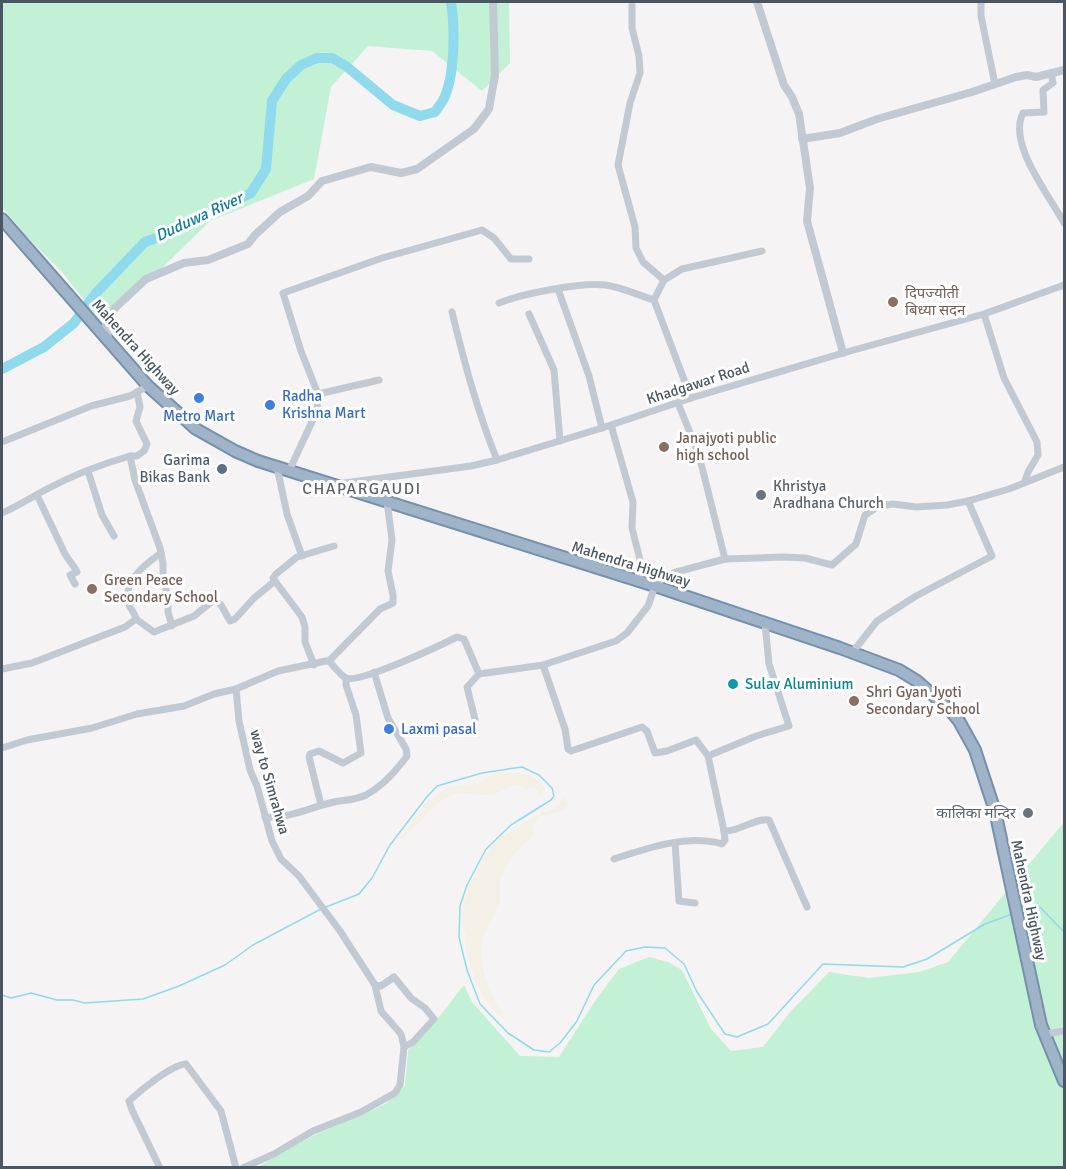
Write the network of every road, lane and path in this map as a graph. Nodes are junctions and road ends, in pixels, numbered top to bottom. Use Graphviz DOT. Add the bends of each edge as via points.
graph roads {
  1 [pos="493,2"];
  2 [pos="632,2"];
  3 [pos="757,2"];
  4 [pos="981,2"];
  5 [pos="1065,70"];
  6 [pos="1052,73"];
  7 [pos="994,84"];
  8 [pos="802,139"];
  9 [pos="2,219"];
  10 [pos="1065,223"];
  11 [pos="762,251"];
  12 [pos="529,259"];
  13 [pos="664,280"];
  14 [pos="1065,285"];
  15 [pos="558,289"];
  16 [pos="654,300"];
  17 [pos="499,303"];
  18 [pos="452,312"];
  19 [pos="530,314"];
  20 [pos="984,314"];
  21 [pos="108,340"];
  22 [pos="843,352"];
  23 [pos="379,380"];
  24 [pos="148,386"];
  25 [pos="137,392"];
  26 [pos="318,394"];
  27 [pos="691,398"];
  28 [pos="678,403"];
  29 [pos="611,425"];
  30 [pos="602,428"];
  31 [pos="560,441"];
  32 [pos="2,442"];
  33 [pos="130,456"];
  34 [pos="497,460"];
  35 [pos="1065,467"];
  36 [pos="283,469"];
  37 [pos="88,471"];
  38 [pos="1025,481"];
  39 [pos="334,485"];
  40 [pos="37,495"];
  41 [pos="387,501"];
  42 [pos="968,501"];
  43 [pos="2,513"];
  44 [pos="114,536"];
  45 [pos="334,546"];
  46 [pos="160,553"];
  47 [pos="302,556"];
  48 [pos="725,559"];
  49 [pos="275,581"];
  50 [pos="638,582"];
  51 [pos="75,584"];
  52 [pos="655,586"];
  53 [pos="136,619"];
  54 [pos="765,624"];
  55 [pos="172,626"];
  56 [pos="852,653"];
  57 [pos="329,661"];
  58 [pos="314,665"];
  59 [pos="543,665"];
  60 [pos="2,669"];
  61 [pos="374,672"];
  62 [pos="479,674"];
  63 [pos="346,678"];
  64 [pos="236,689"];
  65 [pos="475,719"];
  66 [pos="2,748"];
  67 [pos="708,756"];
  68 [pos="321,805"];
  69 [pos="265,817"];
  70 [pos="724,831"];
  71 [pos="675,843"];
  72 [pos="614,858"];
  73 [pos="695,903"];
  74 [pos="807,907"];
  75 [pos="375,985"];
  76 [pos="1065,1031"];
  77 [pos="1045,1034"];
  78 [pos="404,1047"];
  79 [pos="1065,1081"];
  80 [pos="160,1167"];
  81 [pos="236,1167"];
  82 [pos="243,1167"];
  1 -- 21 [label="street" via="495,75 489,109 474,129 417,169 401,173 370,167 322,181 308,196 280,212 248,244 146,279 115,308 106,324"];
  2 -- 13 [label="street" via="640,73 618,165 636,228 636,248 643,262"];
  3 -- 8 [label="street" via="784,85 799,114"];
  4 -- 7 [label="street"];
  5 -- 6 [label="street"];
  6 -- 7 [label="street"];
  6 -- 10 [label="street" via="1053,83 1043,90 1044,112 1023,113 1020,119 1021,143"];
  7 -- 8 [label="street" via="840,133"];
  8 -- 22 [label="street" via="810,188 807,221"];
  9 -- 21 [label="highway, Mahendra Highway"];
  11 -- 13 [label="street" via="682,269"];
  12 -- 26 [label="street" via="511,259 494,237 482,230 382,258 283,293"];
  13 -- 16 [label="street"];
  14 -- 20 [label="street, Khadgawar Road"];
  15 -- 16 [label="street" via="602,284"];
  15 -- 17 [label="street" via="515,296"];
  15 -- 30 [label="street" via="589,376"];
  16 -- 27 [label="street"];
  18 -- 34 [label="street" via="476,405"];
  19 -- 31 [label="street" via="554,370"];
  20 -- 22 [label="street, Khadgawar Road"];
  20 -- 38 [label="street" via="1004,378 1037,442 1038,455"];
  21 -- 24 [label="highway, Mahendra Highway"];
  22 -- 27 [label="street, Khadgawar Road"];
  23 -- 26 [label="street"];
  24 -- 25 [label="street"];
  24 -- 36 [label="highway, Mahendra Highway" via="196,429 235,451"];
  25 -- 32 [label="street"];
  25 -- 33 [label="street" via="140,407 135,421 147,444 137,456"];
  26 -- 36 [label="street" via="316,411"];
  27 -- 28 [label="street, Khadgawar Road"];
  28 -- 29 [label="street, Khadgawar Road"];
  28 -- 48 [label="street" via="699,455"];
  29 -- 30 [label="street, Khadgawar Road"];
  29 -- 50 [label="street" via="633,502 632,528 640,560"];
  30 -- 31 [label="street, Khadgawar Road"];
  31 -- 34 [label="street, Khadgawar Road"];
  33 -- 37 [label="street"];
  33 -- 46 [label="street"];
  34 -- 39 [label="street, Khadgawar Road"];
  35 -- 38 [label="street"];
  36 -- 39 [label="highway, Mahendra Highway"];
  36 -- 47 [label="street" via="287,514"];
  37 -- 40 [label="street"];
  37 -- 44 [label="street" via="102,515"];
  38 -- 42 [label="street"];
  39 -- 41 [label="highway, Mahendra Highway"];
  40 -- 43 [label="street"];
  40 -- 51 [label="street" via="76,570 70,575"];
  41 -- 50 [label="highway, Mahendra Highway"];
  41 -- 57 [label="street" via="392,540 388,571 393,603 380,609"];
  42 -- 48 [label="street" via="916,507 879,506 865,515 856,544 832,565 805,558"];
  42 -- 56 [label="street" via="992,556 877,621"];
  45 -- 47 [label="street"];
  46 -- 53 [label="street" via="130,581 130,606"];
  46 -- 55 [label="street"];
  47 -- 49 [label="street" via="276,574"];
  48 -- 52 [label="street" via="676,572"];
  49 -- 55 [label="street" via="235,619 230,621 215,599 194,616"];
  49 -- 58 [label="street" via="302,617 305,642"];
  50 -- 52 [label="highway, Mahendra Highway"];
  52 -- 54 [label="highway, Mahendra Highway"];
  52 -- 59 [label="street" via="648,606 627,633 605,646"];
  53 -- 55 [label="street" via="154,632"];
  53 -- 60 [label="street" via="125,627 32,663"];
  54 -- 56 [label="highway, Mahendra Highway"];
  54 -- 67 [label="street" via="769,664 789,726"];
  56 -- 77 [label="highway, Mahendra Highway" via="917,681 949,709 975,750 992,803"];
  57 -- 58 [label="street"];
  57 -- 63 [label="street"];
  58 -- 64 [label="street" via="278,671"];
  59 -- 62 [label="street"];
  59 -- 67 [label="street" via="571,751 642,727 655,753 696,740"];
  61 -- 62 [label="street" via="460,637"];
  61 -- 63 [label="street"];
  61 -- 68 [label="street" via="388,718 407,756 392,775 367,795"];
  62 -- 65 [label="street" via="467,687"];
  63 -- 68 [label="street" via="361,753 343,763 319,751 310,754"];
  64 -- 66 [label="street" via="184,706"];
  64 -- 69 [label="street, way to Simrahwa" via="246,752"];
  67 -- 70 [label="street"];
  68 -- 69 [label="street" via="276,818"];
  69 -- 75 [label="street, way to Simrahwa" via="281,859 329,916"];
  70 -- 71 [label="street" via="722,844"];
  70 -- 74 [label="street" via="769,820"];
  71 -- 72 [label="street"];
  71 -- 73 [label="street" via="673,880 679,901"];
  75 -- 78 [label="street, way to Simrahwa" via="381,1011 401,1034"];
  75 -- 78 [label="street" via="381,986 394,977 434,1019"];
  76 -- 77 [label="street"];
  77 -- 79 [label="highway, Mahendra Highway"];
  78 -- 82 [label="street" via="400,1085 395,1093"];
  80 -- 81 [label="street" via="129,1101 175,1067 186,1064 220,1111"];
}
